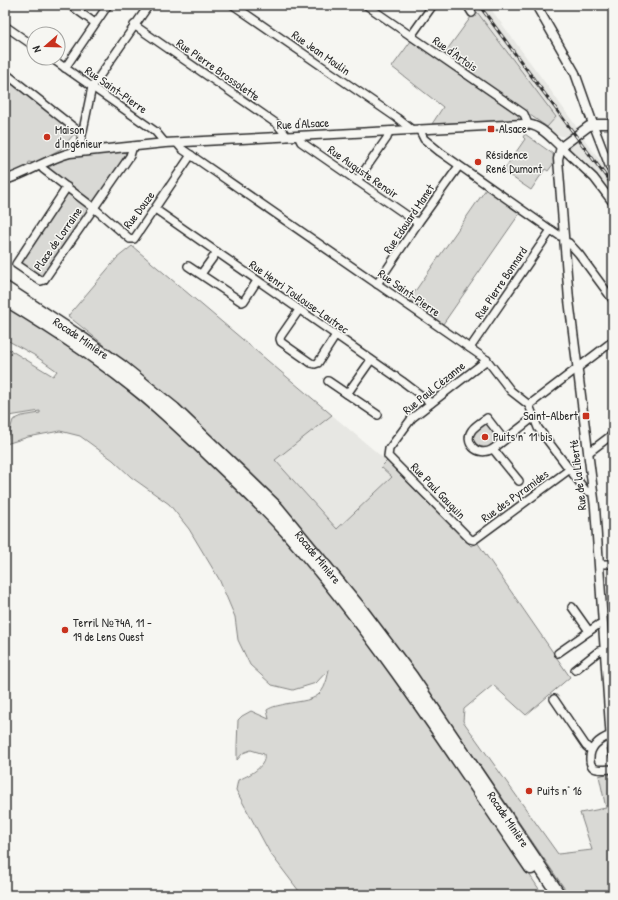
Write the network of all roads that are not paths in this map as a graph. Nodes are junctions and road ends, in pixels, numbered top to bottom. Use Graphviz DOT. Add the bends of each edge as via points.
graph roads {
  1 [pos="70,5"];
  2 [pos="108,5"];
  3 [pos="149,5"];
  4 [pos="233,5"];
  5 [pos="366,5"];
  6 [pos="433,5"];
  7 [pos="467,5"];
  8 [pos="536,5"];
  9 [pos="472,13"];
  10 [pos="96,23"];
  11 [pos="134,25"];
  12 [pos="5,26"];
  13 [pos="411,36"];
  14 [pos="26,40"];
  15 [pos="62,66"];
  16 [pos="65,68"];
  17 [pos="5,73"];
  18 [pos="92,87"];
  19 [pos="397,118"];
  20 [pos="528,124"];
  21 [pos="593,124"];
  22 [pos="613,124"];
  23 [pos="415,129"];
  24 [pos="393,131"];
  25 [pos="82,134"];
  26 [pos="298,136"];
  27 [pos="285,137"];
  28 [pos="165,143"];
  29 [pos="177,143"];
  30 [pos="133,146"];
  31 [pos="561,148"];
  32 [pos="82,151"];
  33 [pos="191,155"];
  34 [pos="40,165"];
  35 [pos="459,166"];
  36 [pos="613,172"];
  37 [pos="5,180"];
  38 [pos="357,181"];
  39 [pos="67,187"];
  40 [pos="613,202"];
  41 [pos="94,208"];
  42 [pos="155,209"];
  43 [pos="418,223"];
  44 [pos="551,230"];
  45 [pos="564,239"];
  46 [pos="217,252"];
  47 [pos="188,266"];
  48 [pos="202,274"];
  49 [pos="257,281"];
  50 [pos="377,284"];
  51 [pos="5,288"];
  52 [pos="5,299"];
  53 [pos="613,300"];
  54 [pos="299,310"];
  55 [pos="336,335"];
  56 [pos="613,341"];
  57 [pos="470,348"];
  58 [pos="371,360"];
  59 [pos="487,360"];
  60 [pos="577,368"];
  61 [pos="328,381"];
  62 [pos="347,394"];
  63 [pos="431,403"];
  64 [pos="529,405"];
  65 [pos="378,416"];
  66 [pos="534,417"];
  67 [pos="613,434"];
  68 [pos="504,440"];
  69 [pos="493,449"];
  70 [pos="588,453"];
  71 [pos="388,456"];
  72 [pos="570,469"];
  73 [pos="518,481"];
  74 [pos="593,492"];
  75 [pos="474,540"];
  76 [pos="599,564"];
  77 [pos="613,564"];
  78 [pos="572,607"];
  79 [pos="602,624"];
  80 [pos="589,631"];
  81 [pos="604,650"];
  82 [pos="558,653"];
  83 [pos="575,670"];
  84 [pos="554,699"];
  85 [pos="611,735"];
  86 [pos="591,750"];
  87 [pos="613,754"];
  88 [pos="613,768"];
  89 [pos="549,895"];
  90 [pos="559,895"];
  1 -- 10 [label="street"];
  2 -- 10 [label="street"];
  3 -- 11 [label="street"];
  4 -- 19 [label="street, Rue Jean Moulin"];
  5 -- 13 [label="street, Rue d'Artois"];
  6 -- 13 [label="street"];
  7 -- 9 [label="street"];
  8 -- 21 [label="street" via="574,74"];
  10 -- 16 [label="street"];
  11 -- 18 [label="street"];
  11 -- 27 [label="street, Rue Pierre Brossolette" via="277,124"];
  12 -- 14 [label="street"];
  13 -- 20 [label="street, Rue d'Artois" via="524,114"];
  15 -- 16 [label="street, Rue Saint-Pierre"];
  16 -- 18 [label="street, Rue Saint-Pierre"];
  17 -- 25 [label="street"];
  18 -- 25 [label="street"];
  18 -- 28 [label="street, Rue Saint-Pierre" via="156,131"];
  19 -- 23 [label="street, Rue Jean Moulin"];
  19 -- 24 [label="street"];
  20 -- 23 [label="street, Rue d'Alsace"];
  20 -- 31 [label="street" via="538,127"];
  21 -- 22 [label="street"];
  21 -- 31 [label="street"];
  21 -- 36 [label="street"];
  23 -- 24 [label="street, Rue d'Alsace"];
  23 -- 35 [label="street, Rue Jean Moulin"];
  24 -- 26 [label="street, Rue d'Alsace"];
  24 -- 38 [label="street"];
  25 -- 32 [label="street"];
  26 -- 27 [label="street, Rue d'Alsace"];
  26 -- 38 [label="street, Rue Auguste Renoir" via="301,142"];
  27 -- 29 [label="street, Rue d'Alsace"];
  28 -- 29 [label="street, Rue d'Alsace"];
  28 -- 30 [label="street, Rue d'Alsace"];
  29 -- 33 [label="street, Rue Saint-Pierre"];
  30 -- 32 [label="street, Rue d'Alsace"];
  30 -- 41 [label="street, Place de Lorraine" via="130,156"];
  31 -- 40 [label="street" via="594,178"];
  31 -- 45 [label="street, Rue de la Liberté" via="558,159"];
  32 -- 34 [label="street, Rue d'Alsace" via="62,155"];
  33 -- 42 [label="street, Rue Douze"];
  33 -- 50 [label="street, Rue Saint-Pierre"];
  34 -- 37 [label="street, Rue d'Alsace"];
  34 -- 39 [label="street"];
  35 -- 43 [label="street, Rue Edouard Manet"];
  35 -- 44 [label="street, Rue Jean Moulin"];
  38 -- 43 [label="street, Rue Auguste Renoir"];
  39 -- 41 [label="street"];
  39 -- 41 [label="street, Place de Lorraine" via="16,264 41,281 44,280"];
  41 -- 42 [label="street, Rue Douze" via="130,239 134,239"];
  42 -- 46 [label="street, Rue Henri Toulouse-Lautrec"];
  43 -- 50 [label="street, Rue Edouard Manet"];
  44 -- 45 [label="street, Rue Jean Moulin"];
  44 -- 57 [label="street, Rue Pierre Bonnard"];
  45 -- 53 [label="street, Rue Jean Moulin" via="579,254"];
  45 -- 60 [label="street, Rue de la Liberté"];
  46 -- 48 [label="street"];
  46 -- 49 [label="street, Rue Henri Toulouse-Lautrec"];
  47 -- 48 [label="street"];
  48 -- 49 [label="street" via="241,301 244,301"];
  49 -- 54 [label="street, Rue Henri Toulouse-Lautrec"];
  50 -- 57 [label="street, Rue Saint-Pierre"];
  51 -- 90 [label="highway, Rocade Minière" via="85,340 169,404 277,508 362,611 406,670"];
  52 -- 89 [label="highway, Rocade Minière" via="96,358 143,394 233,477 286,532 350,610 401,678"];
  54 -- 55 [label="street, Rue Henri Toulouse-Lautrec"];
  54 -- 55 [label="street" via="280,339 311,363 318,363"];
  55 -- 58 [label="street, Rue Henri Toulouse-Lautrec"];
  56 -- 60 [label="street"];
  57 -- 59 [label="street, Rue Saint-Pierre"];
  58 -- 62 [label="street"];
  58 -- 63 [label="street, Rue Henri Toulouse-Lautrec"];
  59 -- 63 [label="street, Rue Paul Cézanne"];
  59 -- 64 [label="street, Rue Saint-Pierre" via="511,391"];
  60 -- 64 [label="street"];
  60 -- 70 [label="street, Rue de la Liberté"];
  61 -- 62 [label="street"];
  62 -- 65 [label="street"];
  63 -- 71 [label="street, Rue Paul Cézanne" via="412,418 389,450"];
  64 -- 66 [label="street, Rue Saint-Pierre"];
  66 -- 68 [label="street"];
  66 -- 72 [label="street, Rue Saint-Pierre" via="538,428"];
  67 -- 70 [label="street"];
  68 -- 69 [label="street"];
  68 -- 69 [label="street" via="487,418 472,429 470,441 478,452"];
  69 -- 73 [label="street"];
  70 -- 74 [label="street, Rue de la Liberté"];
  71 -- 75 [label="street, Rue Paul Gauguin" via="470,539"];
  72 -- 74 [label="street, Rue Saint-Pierre" via="586,491"];
  72 -- 75 [label="street, Rue des Pyramides"];
  74 -- 76 [label="street, Rue de la Liberté"];
  76 -- 77 [label="street"];
  76 -- 79 [label="street, Rue de la Liberté"];
  78 -- 80 [label="street"];
  79 -- 80 [label="street"];
  79 -- 81 [label="street, Rue de la Liberté"];
  80 -- 82 [label="street"];
  81 -- 83 [label="street" via="599,651"];
  81 -- 85 [label="street, Rue de la Liberté"];
  84 -- 86 [label="street"];
  85 -- 86 [label="street" via="602,738"];
  85 -- 87 [label="street, Rue de la Liberté"];
  86 -- 88 [label="street" via="590,764 593,768"];
}
